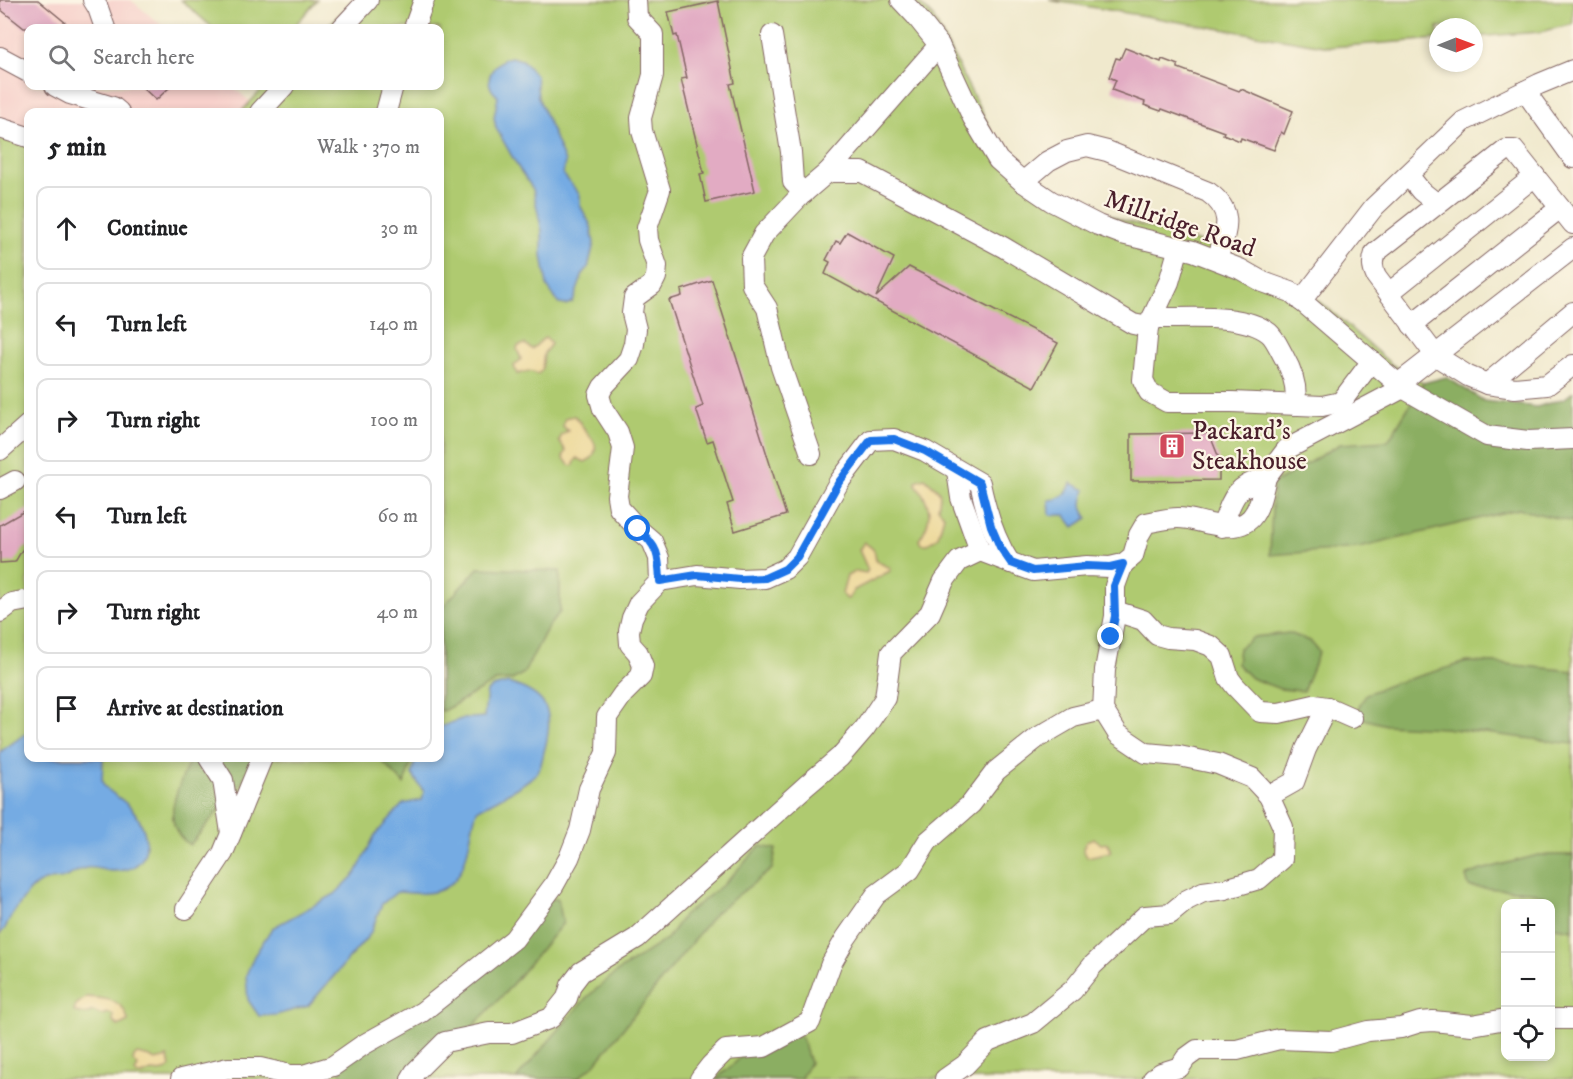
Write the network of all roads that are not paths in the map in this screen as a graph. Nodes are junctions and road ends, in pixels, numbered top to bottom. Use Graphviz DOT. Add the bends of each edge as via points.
graph roads {
  1 [pos="93,0"];
  2 [pos="368,0"];
  3 [pos="424,0"];
  4 [pos="636,0"];
  5 [pos="900,0"];
  6 [pos="103,24"];
  7 [pos="346,24"];
  8 [pos="415,24"];
  9 [pos="772,35"];
  10 [pos="939,45"];
  11 [pos="0,57"];
  12 [pos="24,70"];
  13 [pos="1573,70"];
  14 [pos="62,90"];
  15 [pos="280,90"];
  16 [pos="392,90"];
  17 [pos="1525,91"];
  18 [pos="93,93"];
  19 [pos="114,108"];
  20 [pos="264,108"];
  21 [pos="387,108"];
  22 [pos="0,128"];
  23 [pos="24,136"];
  24 [pos="1573,158"];
  25 [pos="828,172"];
  26 [pos="1408,175"];
  27 [pos="1535,176"];
  28 [pos="1023,182"];
  29 [pos="804,193"];
  30 [pos="1436,203"];
  31 [pos="1560,208"];
  32 [pos="1573,224"];
  33 [pos="1179,247"];
  34 [pos="1573,248"];
  35 [pos="1217,259"];
  36 [pos="1389,293"];
  37 [pos="1301,301"];
  38 [pos="1573,312"];
  39 [pos="1150,322"];
  40 [pos="1412,325"];
  41 [pos="1436,356"];
  42 [pos="1371,361"];
  43 [pos="1573,365"];
  44 [pos="1487,384"];
  45 [pos="1401,386"];
  46 [pos="1295,405"];
  47 [pos="24,433"];
  48 [pos="1573,439"];
  49 [pos="0,450"];
  50 [pos="811,454"];
  51 [pos="957,471"];
  52 [pos="1266,477"];
  53 [pos="1247,501"];
  54 [pos="1222,526"];
  55 [pos="980,551"];
  56 [pos="1011,563"];
  57 [pos="1123,564"];
  58 [pos="660,581"];
  59 [pos="24,601"];
  60 [pos="1114,611"];
  61 [pos="0,612"];
  62 [pos="1328,707"];
  63 [pos="1103,710"];
  64 [pos="1352,718"];
  65 [pos="212,762"];
  66 [pos="260,762"];
  67 [pos="1269,796"];
  68 [pos="231,832"];
  69 [pos="186,909"];
  70 [pos="1555,1018"];
  71 [pos="1573,1019"];
  72 [pos="1501,1020"];
  73 [pos="181,1079"];
  74 [pos="411,1079"];
  75 [pos="700,1079"];
  76 [pos="945,1079"];
  77 [pos="1153,1079"];
  1 -- 6 [label="street"];
  2 -- 7 [label="street"];
  3 -- 8 [label="street"];
  4 -- 58 [label="street" via="637,17 653,34 653,75 641,118 660,190 647,228 656,277 652,285 634,298 636,329 629,359 599,394 623,448 619,508 651,541 659,558"];
  5 -- 10 [label="street, Millridge Road"];
  9 -- 29 [label="street" via="793,182"];
  10 -- 25 [label="street"];
  10 -- 28 [label="street, Millridge Road" via="973,118 998,160"];
  11 -- 12 [label="street"];
  13 -- 17 [label="street"];
  14 -- 18 [label="street" via="70,94"];
  15 -- 20 [label="street"];
  16 -- 21 [label="street"];
  17 -- 24 [label="street"];
  17 -- 26 [label="street" via="1464,121"];
  18 -- 19 [label="street"];
  22 -- 23 [label="street"];
  25 -- 29 [label="street"];
  25 -- 39 [label="street" via="862,172 1003,247 1133,324"];
  26 -- 30 [label="street"];
  26 -- 37 [label="street" via="1374,207"];
  27 -- 30 [label="street" via="1514,150 1506,150"];
  27 -- 31 [label="street"];
  27 -- 36 [label="street"];
  28 -- 33 [label="street, Millridge Road" via="1098,225"];
  28 -- 35 [label="street" via="1067,151 1087,146 1107,151 1216,198 1226,214 1226,231"];
  29 -- 50 [label="street" via="764,234 751,258 752,285 767,308 781,368"];
  30 -- 36 [label="street" via="1375,253 1372,268"];
  31 -- 32 [label="street"];
  31 -- 40 [label="street"];
  33 -- 35 [label="street, Millridge Road"];
  33 -- 39 [label="street" via="1169,282"];
  34 -- 41 [label="street"];
  35 -- 37 [label="street, Millridge Road" via="1291,292"];
  36 -- 40 [label="street"];
  37 -- 42 [label="street, Millridge Road"];
  38 -- 44 [label="street"];
  39 -- 46 [label="street" via="1236,320 1270,334 1291,368"];
  39 -- 46 [label="street" via="1143,380 1149,392 1167,402"];
  40 -- 41 [label="street"];
  41 -- 44 [label="street"];
  41 -- 45 [label="street"];
  42 -- 45 [label="street, Millridge Road"];
  42 -- 46 [label="street" via="1341,402"];
  43 -- 44 [label="street" via="1547,385 1515,388"];
  45 -- 48 [label="street, Millridge Road" via="1487,436 1528,441"];
  45 -- 52 [label="street" via="1287,449"];
  47 -- 49 [label="street"];
  51 -- 55 [label="street" via="961,498"];
  51 -- 56 [label="street" via="980,483 991,526"];
  51 -- 58 [label="street" via="925,451 894,439 871,440 839,482 797,557 785,569 765,578 697,575"];
  52 -- 53 [label="street"];
  52 -- 54 [label="street" via="1248,482 1233,498"];
  52 -- 54 [label="street" via="1253,518 1241,525"];
  54 -- 57 [label="street" via="1179,518 1146,523 1133,556"];
  55 -- 56 [label="street"];
  55 -- 74 [label="street" via="959,561 944,581 930,613 891,653 885,698 840,757 637,939 581,972 551,1018 513,1033 489,1033 445,1042"];
  56 -- 57 [label="street" via="1033,571"];
  57 -- 60 [label="street" via="1114,586"];
  58 -- 73 [label="street" via="639,603 632,618 630,644 643,666 641,676 606,717 606,753 590,789 569,858 514,939 422,1012 333,1066 303,1075 228,1068"];
  59 -- 61 [label="street" via="12,603"];
  60 -- 62 [label="street" via="1143,620 1157,635 1211,646 1222,656 1235,686 1260,711 1279,713 1314,705"];
  60 -- 63 [label="street"];
  62 -- 64 [label="street"];
  62 -- 67 [label="street" via="1293,782"];
  63 -- 67 [label="street" via="1118,734 1146,753 1218,764 1252,778"];
  63 -- 75 [label="street" via="1073,717 1037,738 996,771 970,804 928,841 910,870 876,895 831,964 810,1022 765,1047 726,1050"];
  65 -- 68 [label="street" via="223,780"];
  66 -- 68 [label="street"];
  67 -- 76 [label="street" via="1283,826 1282,859 1259,879 1203,892 1170,914 1145,916 1093,965 1073,990 1033,1023 988,1041"];
  68 -- 69 [label="street" via="223,853"];
  70 -- 71 [label="street"];
  72 -- 77 [label="street" via="1472,1025 1420,1022 1330,1041 1280,1039 1237,1050 1197,1050 1180,1067"];
}
